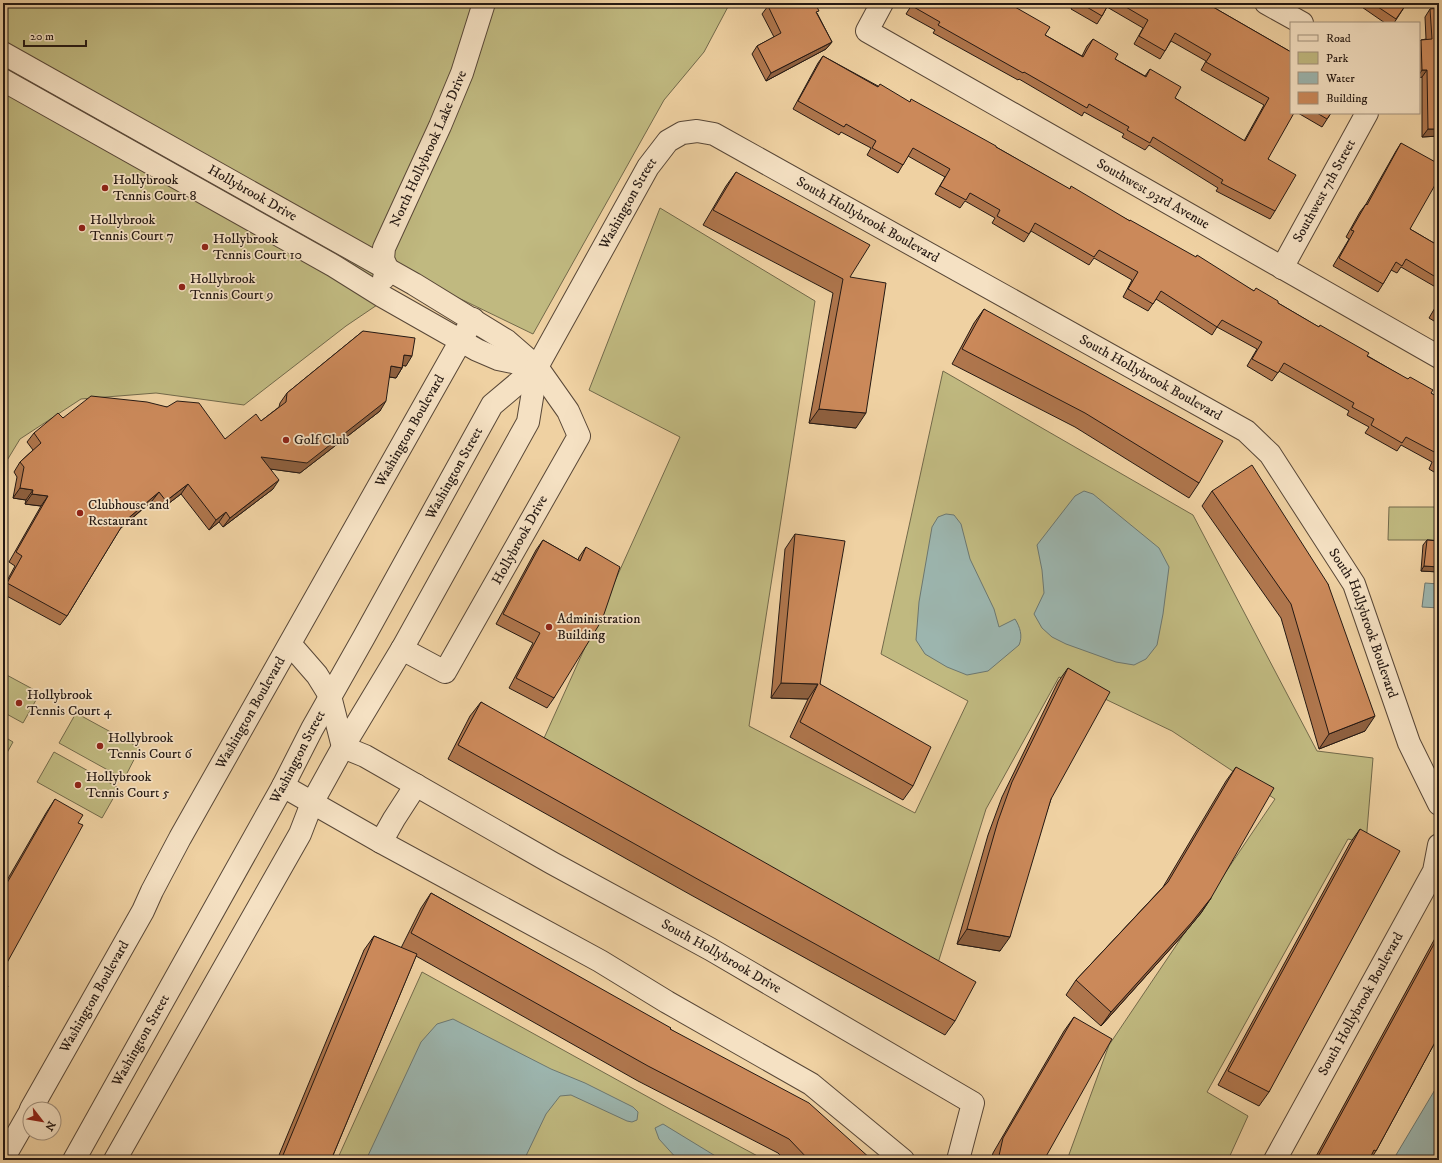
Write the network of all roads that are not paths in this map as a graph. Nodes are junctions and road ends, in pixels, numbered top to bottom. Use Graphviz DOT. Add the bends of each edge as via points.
graph roads {
  1 [pos="484,3"];
  2 [pos="882,3"];
  3 [pos="1266,3"];
  4 [pos="1300,22"];
  5 [pos="3,53"];
  6 [pos="3,80"];
  7 [pos="1366,114"];
  8 [pos="682,133"];
  9 [pos="1282,268"];
  10 [pos="388,270"];
  11 [pos="376,292"];
  12 [pos="473,319"];
  13 [pos="462,341"];
  14 [pos="1439,357"];
  15 [pos="537,367"];
  16 [pos="290,644"];
  17 [pos="402,649"];
  18 [pos="330,696"];
  19 [pos="343,747"];
  20 [pos="416,785"];
  21 [pos="283,786"];
  22 [pos="312,803"];
  23 [pos="1439,804"];
  24 [pos="381,842"];
  25 [pos="1439,845"];
  26 [pos="36,1101"];
  27 [pos="22,1126"];
  28 [pos="3,1159"];
  29 [pos="74,1160"];
  30 [pos="115,1160"];
  31 [pos="903,1160"];
  32 [pos="958,1160"];
  33 [pos="1275,1160"];
  1 -- 10 [label="street, North Hollybrook Lake Drive" via="462,73 384,248 383,259"];
  2 -- 9 [label="street, Southwest 93rd Avenue" via="867,31"];
  3 -- 4 [label="street"];
  5 -- 10 [label="street, Hollybrook Drive"];
  6 -- 11 [label="street, Hollybrook Drive"];
  7 -- 9 [label="street, Southwest 7th Street"];
  8 -- 15 [label="street, Washington Street" via="668,141 648,167"];
  8 -- 23 [label="street, South Hollybrook Boulevard" via="697,131 714,134 1246,431 1270,454 1354,584 1409,743"];
  9 -- 14 [label="street, Southwest 93rd Avenue"];
  10 -- 11 [label="street"];
  10 -- 12 [label="street, Hollybrook Drive"];
  11 -- 13 [label="street, Hollybrook Drive"];
  12 -- 13 [label="street, Washington Boulevard"];
  12 -- 15 [label="street, Hollybrook Drive" via="508,341"];
  13 -- 15 [label="street, Hollybrook Drive" via="498,359"];
  13 -- 16 [label="street, Washington Boulevard"];
  15 -- 17 [label="street, Washington Street" via="528,422"];
  15 -- 17 [label="street, Hollybrook Drive" via="568,411 579,436 445,672"];
  15 -- 18 [label="street, Washington Street" via="492,405"];
  16 -- 18 [label="street" via="317,675"];
  16 -- 26 [label="street, Washington Boulevard"];
  17 -- 19 [label="street, Washington Street"];
  18 -- 19 [label="street"];
  18 -- 21 [label="street, Washington Street"];
  19 -- 20 [label="street, South Hollybrook Drive" via="365,756"];
  19 -- 22 [label="street, Washington Street"];
  20 -- 24 [label="street"];
  20 -- 32 [label="street, South Hollybrook Drive" via="552,864 710,949 973,1104"];
  21 -- 22 [label="street"];
  21 -- 29 [label="street, Washington Street"];
  22 -- 24 [label="street"];
  22 -- 30 [label="street, Washington Street" via="300,834"];
  24 -- 31 [label="street" via="600,961 811,1084"];
  25 -- 33 [label="street, South Hollybrook Boulevard" via="1434,871"];
  27 -- 28 [label="street, Washington Boulevard"];
}
